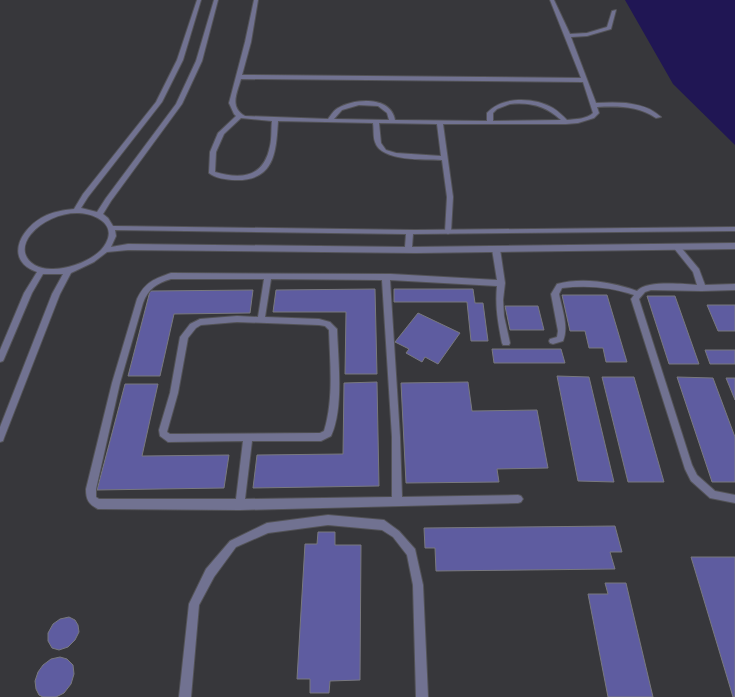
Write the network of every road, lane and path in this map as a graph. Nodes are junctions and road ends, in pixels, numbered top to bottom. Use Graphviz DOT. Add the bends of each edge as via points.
graph roads {
  1 [pos="198,0"];
  2 [pos="216,0"];
  3 [pos="256,0"];
  4 [pos="552,0"];
  5 [pos="614,11"];
  6 [pos="568,36"];
  7 [pos="239,77"];
  8 [pos="584,80"];
  9 [pos="594,105"];
  10 [pos="240,116"];
  11 [pos="658,117"];
  12 [pos="275,120"];
  13 [pos="330,121"];
  14 [pos="376,121"];
  15 [pos="392,121"];
  16 [pos="440,122"];
  17 [pos="490,122"];
  18 [pos="566,122"];
  19 [pos="445,158"];
  20 [pos="76,211"];
  21 [pos="99,215"];
  22 [pos="111,228"];
  23 [pos="735,229"];
  24 [pos="410,232"];
  25 [pos="448,232"];
  26 [pos="735,246"];
  27 [pos="677,247"];
  28 [pos="496,249"];
  29 [pos="105,250"];
  30 [pos="408,250"];
  31 [pos="41,271"];
  32 [pos="68,271"];
  33 [pos="386,277"];
  34 [pos="268,278"];
  35 [pos="501,283"];
  36 [pos="735,287"];
  37 [pos="702,288"];
  38 [pos="638,294"];
  39 [pos="261,320"];
  40 [pos="553,341"];
  41 [pos="506,343"];
  42 [pos="0,359"];
  43 [pos="0,438"];
  44 [pos="248,438"];
  45 [pos="518,499"];
  46 [pos="735,499"];
  47 [pos="397,502"];
  48 [pos="240,505"];
  49 [pos="186,697"];
  50 [pos="422,697"];
  1 -- 20 [label="street" via="180,60 159,102"];
  2 -- 21 [label="street" via="200,61 179,104"];
  3 -- 7 [label="street"];
  4 -- 6 [label="street"];
  5 -- 6 [label="street" via="609,28"];
  6 -- 8 [label="street"];
  7 -- 8 [label="street"];
  7 -- 10 [label="street" via="232,103"];
  8 -- 9 [label="street"];
  9 -- 11 [label="street" via="631,105 644,108"];
  9 -- 18 [label="street" via="596,112 592,117"];
  10 -- 12 [label="street"];
  10 -- 12 [label="street" via="221,133 213,152 212,173 231,179 249,178 264,170 273,149"];
  12 -- 13 [label="street"];
  13 -- 14 [label="street"];
  13 -- 15 [label="street" via="335,112 354,104 376,104 384,107 390,112"];
  14 -- 15 [label="street"];
  14 -- 19 [label="street" via="378,143 384,151 395,155"];
  15 -- 16 [label="street"];
  16 -- 17 [label="street"];
  16 -- 19 [label="street"];
  17 -- 18 [label="street"];
  17 -- 18 [label="street" via="490,112 494,107 522,102 550,108"];
  19 -- 25 [label="street" via="450,197"];
  20 -- 21 [label="street"];
  20 -- 31 [label="street" via="52,216 40,222 23,240 23,259 29,266"];
  21 -- 22 [label="street"];
  22 -- 24 [label="street"];
  22 -- 29 [label="street" via="111,240"];
  23 -- 25 [label="street"];
  24 -- 25 [label="street"];
  24 -- 30 [label="street"];
  26 -- 27 [label="street"];
  27 -- 28 [label="street"];
  27 -- 37 [label="street" via="696,271"];
  28 -- 30 [label="street"];
  28 -- 35 [label="street"];
  29 -- 30 [label="street" via="128,247"];
  29 -- 32 [label="street" via="89,262"];
  31 -- 32 [label="street"];
  31 -- 42 [label="street" via="28,293"];
  32 -- 43 [label="street" via="56,294"];
  33 -- 34 [label="street"];
  33 -- 35 [label="street"];
  33 -- 47 [label="street" via="396,437"];
  34 -- 39 [label="street"];
  34 -- 48 [label="street" via="171,276 154,282 146,289 130,333 91,499 98,504"];
  35 -- 41 [label="street" via="500,316"];
  36 -- 37 [label="street"];
  37 -- 38 [label="street" via="651,287"];
  38 -- 40 [label="street" via="624,288 572,283 560,286 555,294 562,331 560,339"];
  38 -- 46 [label="street" via="635,298 688,466 694,478 713,496"];
  39 -- 44 [label="street" via="319,322 333,329 334,386 331,426 328,433 321,437"];
  39 -- 44 [label="street" via="204,321 193,326 184,337 174,393 163,430 168,438"];
  44 -- 48 [label="street"];
  45 -- 47 [label="street"];
  47 -- 48 [label="street"];
  49 -- 50 [label="street" via="194,604 210,573 233,544 267,528 328,520 384,525 396,534 411,553 418,585"];
}
